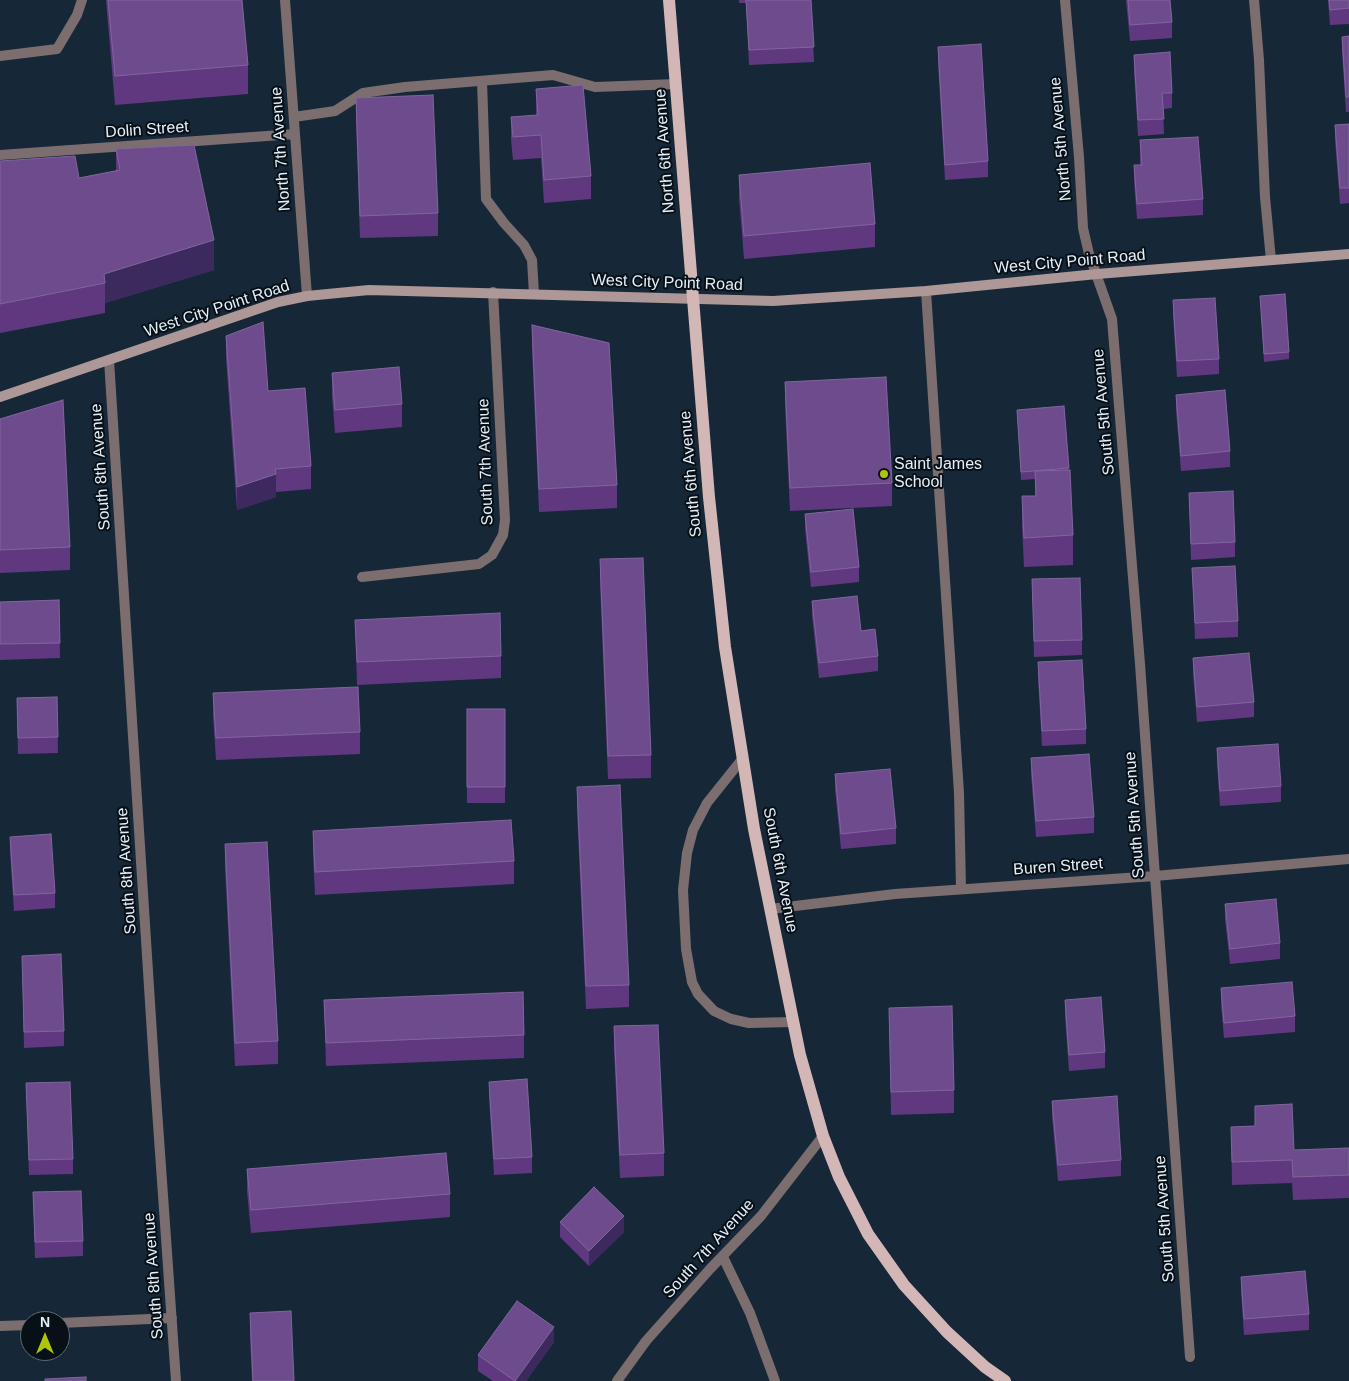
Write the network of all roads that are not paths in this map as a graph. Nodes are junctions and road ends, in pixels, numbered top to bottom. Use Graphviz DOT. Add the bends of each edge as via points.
graph roads {
  1 [pos="82,0"];
  2 [pos="285,0"];
  3 [pos="669,0"];
  4 [pos="1065,0"];
  5 [pos="1254,0"];
  6 [pos="0,56"];
  7 [pos="482,81"];
  8 [pos="676,84"];
  9 [pos="294,117"];
  10 [pos="295,134"];
  11 [pos="0,155"];
  12 [pos="1349,254"];
  13 [pos="1271,260"];
  14 [pos="1097,274"];
  15 [pos="926,291"];
  16 [pos="493,292"];
  17 [pos="534,294"];
  18 [pos="308,296"];
  19 [pos="692,299"];
  20 [pos="109,360"];
  21 [pos="0,397"];
  22 [pos="362,577"];
  23 [pos="743,758"];
  24 [pos="1349,859"];
  25 [pos="1154,876"];
  26 [pos="960,889"];
  27 [pos="770,909"];
  28 [pos="793,1022"];
  29 [pos="823,1136"];
  30 [pos="723,1257"];
  31 [pos="172,1318"];
  32 [pos="70,1323"];
  33 [pos="20,1325"];
  34 [pos="0,1326"];
  35 [pos="1190,1357"];
  36 [pos="176,1381"];
  37 [pos="617,1381"];
  38 [pos="775,1381"];
  39 [pos="1005,1381"];
  1 -- 6 [label="street" via="77,15 56,48"];
  2 -- 9 [label="street, North 7th Avenue"];
  3 -- 8 [label="main road, North 6th Avenue"];
  4 -- 14 [label="street, North 5th Avenue" via="1083,228"];
  5 -- 13 [label="street"];
  7 -- 8 [label="street" via="553,76 595,87"];
  7 -- 9 [label="street" via="363,93 336,111"];
  7 -- 17 [label="street" via="486,199 532,260"];
  8 -- 19 [label="main road, North 6th Avenue"];
  9 -- 10 [label="street, North 7th Avenue"];
  10 -- 11 [label="street, Dolin Street"];
  10 -- 18 [label="street, North 7th Avenue"];
  12 -- 13 [label="street, West City Point Road"];
  13 -- 14 [label="street, West City Point Road"];
  14 -- 15 [label="street, West City Point Road"];
  14 -- 25 [label="street, South 5th Avenue" via="1112,319"];
  15 -- 19 [label="street, West City Point Road" via="773,301"];
  15 -- 26 [label="street" via="959,793"];
  16 -- 17 [label="street, West City Point Road"];
  16 -- 18 [label="street, West City Point Road" via="369,290"];
  16 -- 22 [label="street, South 7th Avenue" via="505,520 503,535 492,555 480,564"];
  17 -- 19 [label="street, West City Point Road"];
  18 -- 20 [label="street, West City Point Road" via="278,302"];
  19 -- 23 [label="main road, South 6th Avenue" via="725,648"];
  20 -- 21 [label="street, West City Point Road"];
  20 -- 31 [label="street, South 8th Avenue"];
  23 -- 27 [label="main road, South 6th Avenue"];
  23 -- 28 [label="street" via="707,804 693,830 687,852 683,890 686,949 692,982 714,1011 731,1019 749,1023"];
  24 -- 25 [label="street, Buren Street"];
  25 -- 26 [label="street, Buren Street"];
  25 -- 35 [label="street, South 5th Avenue"];
  26 -- 27 [label="street, Buren Street"];
  27 -- 28 [label="main road, South 6th Avenue"];
  28 -- 29 [label="main road, South 6th Avenue"];
  29 -- 30 [label="street, South 7th Avenue"];
  29 -- 39 [label="main road, South 6th Avenue" via="839,1177 868,1234 904,1285 947,1332"];
  30 -- 37 [label="street, South 7th Avenue" via="646,1342"];
  30 -- 38 [label="street" via="750,1313"];
  31 -- 32 [label="street"];
  31 -- 36 [label="street, South 8th Avenue"];
  33 -- 34 [label="street"];
}
